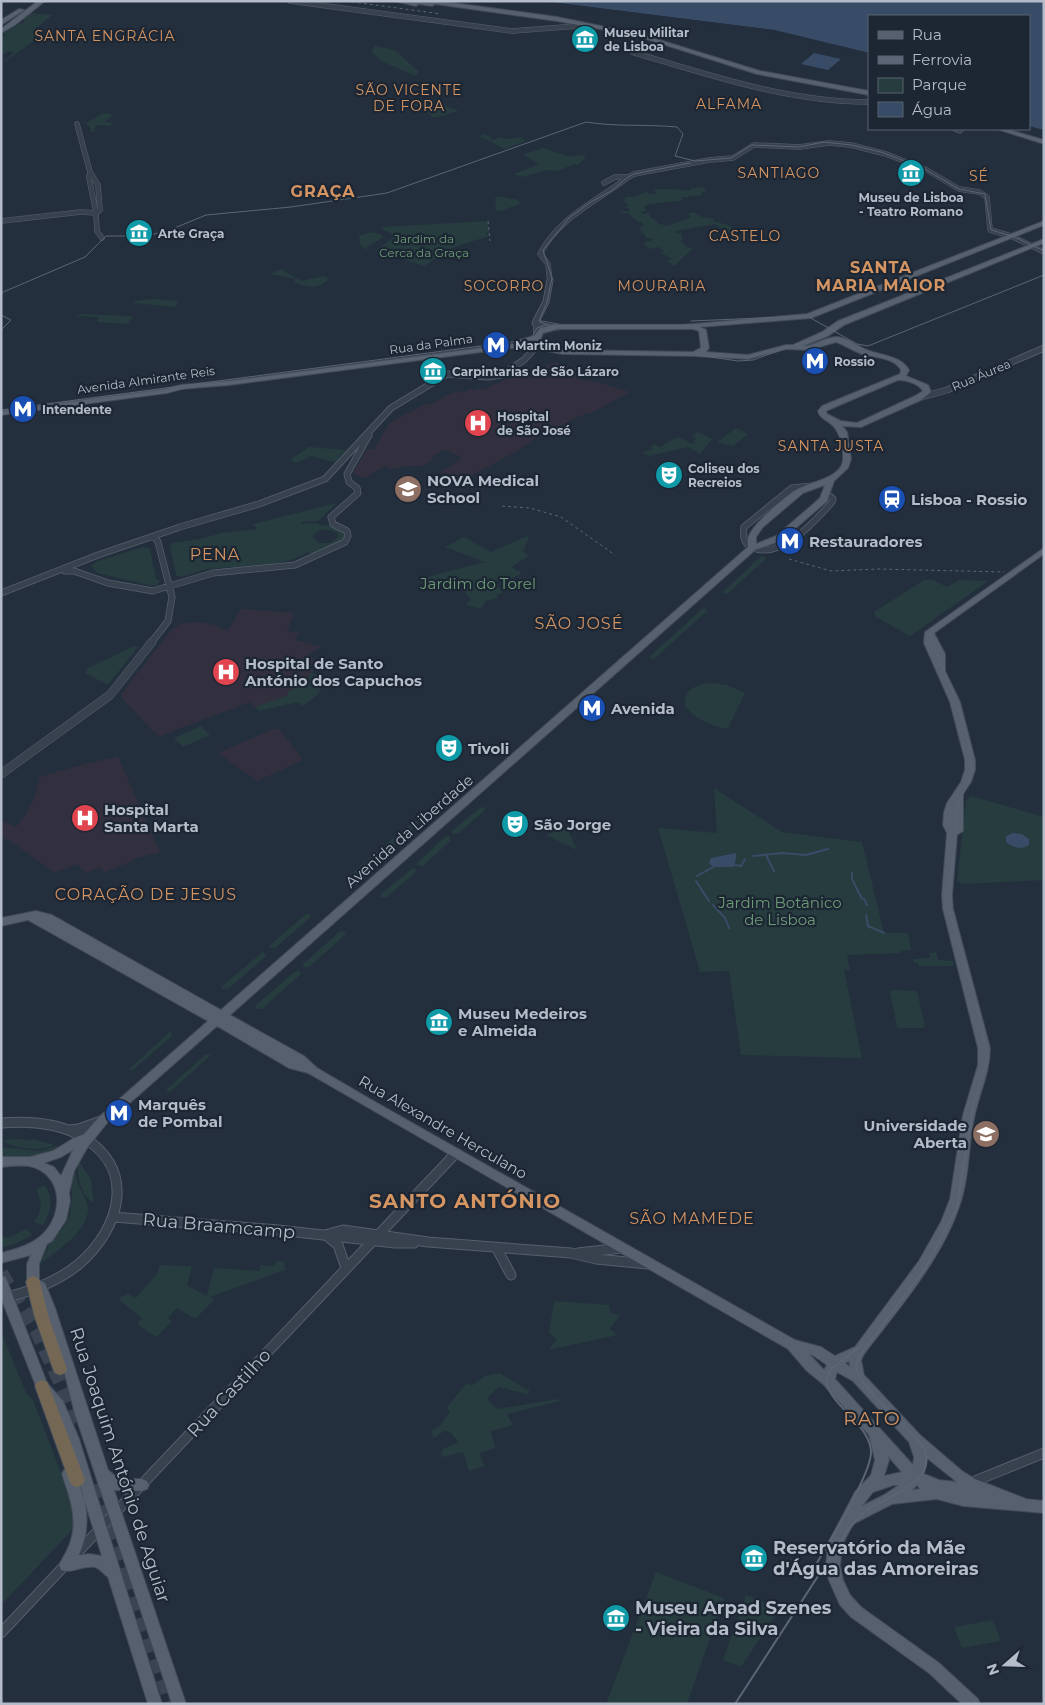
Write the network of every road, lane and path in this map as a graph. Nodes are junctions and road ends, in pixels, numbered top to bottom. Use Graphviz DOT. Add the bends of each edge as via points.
graph roads {
  1 [pos="290,1"];
  2 [pos="397,1"];
  3 [pos="410,1"];
  4 [pos="296,2"];
  5 [pos="429,2"];
  6 [pos="36,3"];
  7 [pos="578,26"];
  8 [pos="587,26"];
  9 [pos="2,28"];
  10 [pos="657,41"];
  11 [pos="632,52"];
  12 [pos="868,93"];
  13 [pos="868,102"];
  14 [pos="77,124"];
  15 [pos="1003,130"];
  16 [pos="1044,142"];
  17 [pos="90,172"];
  18 [pos="626,177"];
  19 [pos="613,188"];
  20 [pos="94,204"];
  21 [pos="80,212"];
  22 [pos="96,213"];
  23 [pos="1,221"];
  24 [pos="1044,223"];
  25 [pos="994,232"];
  26 [pos="1009,236"];
  27 [pos="102,238"];
  28 [pos="1000,240"];
  29 [pos="1044,241"];
  30 [pos="1031,246"];
  31 [pos="1044,252"];
  32 [pos="535,323"];
  33 [pos="685,326"];
  34 [pos="558,327"];
  35 [pos="537,335"];
  36 [pos="795,346"];
  37 [pos="536,347"];
  38 [pos="1044,348"];
  39 [pos="694,354"];
  40 [pos="309,371"];
  41 [pos="294,373"];
  42 [pos="896,378"];
  43 [pos="918,398"];
  44 [pos="1,412"];
  45 [pos="830,420"];
  46 [pos="858,425"];
  47 [pos="374,426"];
  48 [pos="844,435"];
  49 [pos="830,480"];
  50 [pos="812,486"];
  51 [pos="826,493"];
  52 [pos="156,539"];
  53 [pos="752,548"];
  54 [pos="1044,550"];
  55 [pos="80,563"];
  56 [pos="58,572"];
  57 [pos="86,576"];
  58 [pos="170,586"];
  59 [pos="1,593"];
  60 [pos="1,774"];
  61 [pos="1,922"];
  62 [pos="219,1018"];
  63 [pos="103,1120"];
  64 [pos="2,1123"];
  65 [pos="69,1130"];
  66 [pos="86,1138"];
  67 [pos="456,1153"];
  68 [pos="1,1162"];
  69 [pos="29,1162"];
  70 [pos="64,1191"];
  71 [pos="113,1217"];
  72 [pos="325,1235"];
  73 [pos="374,1237"];
  74 [pos="42,1242"];
  75 [pos="496,1247"];
  76 [pos="622,1248"];
  77 [pos="571,1253"];
  78 [pos="1,1258"];
  79 [pos="652,1264"];
  80 [pos="346,1268"];
  81 [pos="511,1275"];
  82 [pos="1,1281"];
  83 [pos="36,1286"];
  84 [pos="4,1297"];
  85 [pos="792,1344"];
  86 [pos="853,1353"];
  87 [pos="836,1363"];
  88 [pos="60,1369"];
  89 [pos="857,1374"];
  90 [pos="828,1380"];
  91 [pos="42,1386"];
  92 [pos="875,1433"];
  93 [pos="915,1439"];
  94 [pos="1044,1453"];
  95 [pos="102,1474"];
  96 [pos="916,1477"];
  97 [pos="77,1480"];
  98 [pos="970,1483"];
  99 [pos="142,1485"];
  100 [pos="869,1488"];
  101 [pos="958,1489"];
  102 [pos="939,1494"];
  103 [pos="76,1496"];
  104 [pos="890,1498"];
  105 [pos="993,1498"];
  106 [pos="1044,1507"];
  107 [pos="93,1510"];
  108 [pos="115,1514"];
  109 [pos="849,1518"];
  110 [pos="100,1530"];
  111 [pos="66,1565"];
  112 [pos="115,1579"];
  113 [pos="1,1632"];
  114 [pos="156,1704"];
  115 [pos="179,1704"];
  116 [pos="973,1704"];
  1 -- 4 [label="street"];
  2 -- 5 [label="main road"];
  3 -- 5 [label="main road"];
  4 -- 7 [label="street" via="518,31"];
  5 -- 7 [label="main road"];
  5 -- 8 [label="main road"];
  6 -- 9 [label="main road"];
  6 -- 9 [label="main road" via="10,27"];
  7 -- 8 [label="main road"];
  7 -- 10 [label="main road"];
  8 -- 10 [label="main road" via="638,34"];
  10 -- 12 [label="main road" via="756,71"];
  11 -- 13 [label="street" via="766,89 837,102"];
  14 -- 17 [label="street"];
  15 -- 16 [label="main road"];
  17 -- 20 [label="street"];
  17 -- 22 [label="street" via="100,194 100,210"];
  18 -- 19 [label="street"];
  18 -- 19 [label="street" via="615,177 604,183"];
  18 -- 25 [label="street" via="676,165 731,159 752,146 852,145 927,170 958,189 984,194"];
  19 -- 32 [label="street" via="568,218 543,247 542,255 551,278 546,302"];
  20 -- 21 [label="street"];
  20 -- 22 [label="street"];
  21 -- 22 [label="street"];
  21 -- 23 [label="street"];
  22 -- 27 [label="street" via="97,232"];
  24 -- 26 [label="main road, Rua da Palma"];
  25 -- 26 [label="street"];
  25 -- 28 [label="street"];
  26 -- 28 [label="main road, Rua da Palma"];
  26 -- 30 [label="street"];
  28 -- 33 [label="main road, Rua da Palma" via="809,315"];
  29 -- 30 [label="main road"];
  30 -- 31 [label="street"];
  30 -- 36 [label="main road"];
  32 -- 34 [label="street"];
  32 -- 35 [label="street"];
  33 -- 34 [label="main road, Rua da Palma"];
  33 -- 39 [label="main road" via="698,328 704,333 704,350"];
  34 -- 35 [label="main road, Rua da Palma" via="542,329"];
  35 -- 37 [label="main road"];
  35 -- 40 [label="main road, Rua da Palma" via="528,341"];
  36 -- 39 [label="main road, Rua da Palma" via="752,357"];
  36 -- 42 [label="main road" via="808,348 837,339 864,352 887,358 905,369 904,374"];
  37 -- 39 [label="main road, Rua da Palma" via="562,352"];
  37 -- 40 [label="main road, Rua da Palma" via="502,346"];
  37 -- 47 [label="street" via="499,376 444,375 388,410"];
  38 -- 43 [label="street, Rua Áurea" via="947,390"];
  40 -- 41 [label="main road, Rua da Palma"];
  41 -- 44 [label="main road, Avenida Almirante Reis"];
  42 -- 43 [label="main road" via="908,378 925,387 926,392"];
  42 -- 45 [label="main road" via="825,408 822,413"];
  43 -- 46 [label="main road"];
  45 -- 46 [label="main road"];
  45 -- 48 [label="main road" via="842,429"];
  46 -- 48 [label="main road"];
  47 -- 52 [label="street" via="326,477 255,506 174,529"];
  47 -- 58 [label="street" via="347,474 358,493 330,518 333,524 347,531 345,542 299,563 213,573"];
  48 -- 49 [label="main road" via="847,459 844,467"];
  49 -- 50 [label="main road"];
  49 -- 51 [label="main road"];
  50 -- 51 [label="main road"];
  50 -- 53 [label="main road" via="795,494 757,528 752,536"];
  50 -- 53 [label="street" via="792,488 744,527 744,540"];
  51 -- 53 [label="main road" via="819,504 779,538"];
  52 -- 55 [label="street"];
  52 -- 58 [label="street"];
  53 -- 62 [label="main road, Avenida da Liberdade"];
  54 -- 86 [label="main road" via="929,632 929,646 954,702 970,760 969,775 961,792 958,831 952,833 948,909 984,1048 984,1065 969,1115 956,1199 947,1223 923,1266"];
  55 -- 56 [label="street"];
  55 -- 57 [label="street" via="80,569"];
  56 -- 57 [label="street" via="74,571"];
  56 -- 59 [label="street"];
  57 -- 58 [label="street" via="150,590"];
  58 -- 60 [label="street" via="172,597 168,621 110,695"];
  61 -- 62 [label="main road, Rua Alexandre Herculano" via="25,918 46,920"];
  62 -- 63 [label="main road, Avenida da Liberdade"];
  62 -- 67 [label="main road, Rua Alexandre Herculano" via="300,1060 313,1071"];
  63 -- 65 [label="street"];
  63 -- 66 [label="main road, Avenida da Liberdade"];
  64 -- 65 [label="street" via="42,1123"];
  65 -- 66 [label="street"];
  66 -- 69 [label="main road, Avenida da Liberdade" via="57,1154"];
  66 -- 70 [label="main road, Avenida da Liberdade" via="70,1164"];
  66 -- 71 [label="street" via="107,1159 115,1176 118,1196"];
  67 -- 73 [label="street, Rua Castilho"];
  67 -- 76 [label="main road, Rua Alexandre Herculano"];
  68 -- 69 [label="main road"];
  69 -- 70 [label="main road" via="52,1173"];
  70 -- 74 [label="main road, Avenida da Liberdade" via="66,1202 62,1218"];
  71 -- 72 [label="street, Rua Braamcamp"];
  71 -- 83 [label="street" via="102,1238 84,1259 64,1275"];
  72 -- 73 [label="street, Rua Braamcamp"];
  72 -- 80 [label="street" via="338,1245"];
  73 -- 75 [label="street, Rua Braamcamp" via="395,1243"];
  73 -- 80 [label="street, Rua Castilho"];
  74 -- 78 [label="main road" via="21,1253"];
  74 -- 83 [label="main road, Rua Joaquim António de Aguiar" via="33,1264"];
  75 -- 77 [label="street, Rua Braamcamp"];
  75 -- 81 [label="street"];
  76 -- 77 [label="street, Rua Braamcamp"];
  76 -- 79 [label="main road, Rua Alexandre Herculano"];
  77 -- 79 [label="street, Rua Braamcamp" via="596,1259"];
  79 -- 85 [label="main road, Rua Alexandre Herculano"];
  80 -- 99 [label="street, Rua Castilho"];
  82 -- 84 [label="main road"];
  83 -- 84 [label="street"];
  83 -- 88 [label="highway" via="41,1315"];
  83 -- 95 [label="main road, Rua Joaquim António de Aguiar" via="69,1367"];
  84 -- 91 [label="main road"];
  85 -- 87 [label="main road, Rua Alexandre Herculano" via="817,1351"];
  85 -- 90 [label="main road, Rua Alexandre Herculano"];
  86 -- 87 [label="main road"];
  86 -- 89 [label="main road"];
  87 -- 89 [label="main road, Rua Alexandre Herculano"];
  87 -- 90 [label="main road"];
  89 -- 93 [label="main road, Rua Alexandre Herculano"];
  90 -- 92 [label="main road, Rua Alexandre Herculano"];
  91 -- 97 [label="highway"];
  91 -- 103 [label="main road" via="48,1416"];
  91 -- 107 [label="main road" via="60,1410"];
  92 -- 96 [label="main road, Rua Alexandre Herculano"];
  92 -- 100 [label="main road" via="882,1460 880,1471"];
  93 -- 96 [label="main road" via="922,1458"];
  93 -- 98 [label="main road, Rua Alexandre Herculano"];
  94 -- 98 [label="street"];
  95 -- 99 [label="main road" via="117,1485"];
  95 -- 108 [label="main road, Rua Joaquim António de Aguiar"];
  96 -- 100 [label="main road" via="884,1481"];
  96 -- 101 [label="main road" via="938,1486"];
  96 -- 102 [label="main road, Rua Alexandre Herculano"];
  96 -- 104 [label="main road"];
  98 -- 101 [label="main road"];
  98 -- 105 [label="main road, Rua Alexandre Herculano"];
  99 -- 108 [label="street, Rua Castilho"];
  100 -- 109 [label="main road" via="860,1496"];
  101 -- 102 [label="main road"];
  101 -- 105 [label="main road"];
  102 -- 104 [label="main road"];
  102 -- 105 [label="main road" via="963,1500"];
  103 -- 107 [label="main road"];
  103 -- 111 [label="main road" via="82,1518 80,1537"];
  104 -- 109 [label="main road"];
  105 -- 106 [label="main road"];
  107 -- 110 [label="main road"];
  108 -- 110 [label="street, Rua Castilho"];
  108 -- 115 [label="main road, Rua Joaquim António de Aguiar"];
  109 -- 116 [label="main road" via="834,1544 833,1557 836,1580 845,1600 869,1623 950,1680"];
  110 -- 111 [label="street, Rua Castilho"];
  110 -- 112 [label="main road"];
  111 -- 112 [label="main road" via="86,1560 100,1562 108,1566"];
  111 -- 113 [label="street, Rua Castilho"];
  112 -- 114 [label="main road"];
}
